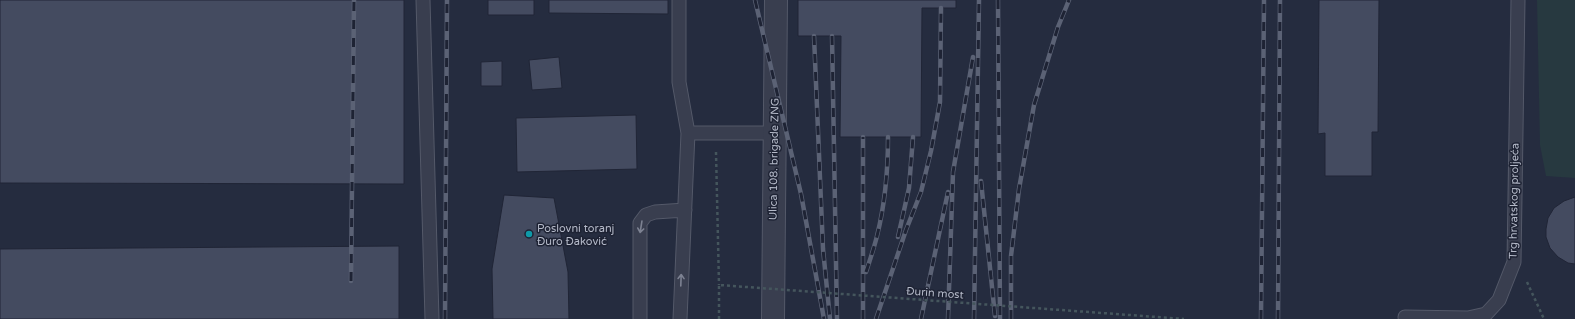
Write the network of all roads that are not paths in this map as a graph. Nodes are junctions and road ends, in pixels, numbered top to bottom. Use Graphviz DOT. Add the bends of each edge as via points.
graph roads {
  1 [pos="423,0"];
  2 [pos="679,0"];
  3 [pos="776,0"];
  4 [pos="1518,0"];
  5 [pos="688,133"];
  6 [pos="774,133"];
  7 [pos="685,210"];
  8 [pos="1405,317"];
  9 [pos="432,319"];
  10 [pos="640,319"];
  11 [pos="680,319"];
  12 [pos="773,319"];
  1 -- 9 [label="lane"];
  2 -- 5 [label="lane" via="679,82"];
  3 -- 6 [label="street, Ulica 108. brigade ZNG"];
  4 -- 8 [label="lane, Trg hrvatskog proljeća" via="1514,262 1499,300 1486,314 1468,318"];
  5 -- 6 [label="lane"];
  5 -- 7 [label="lane"];
  6 -- 12 [label="street, Ulica 108. brigade ZNG"];
  7 -- 10 [label="lane, one-way" via="656,212 646,215 640,223"];
  11 -- 7 [label="lane, one-way"];
}
